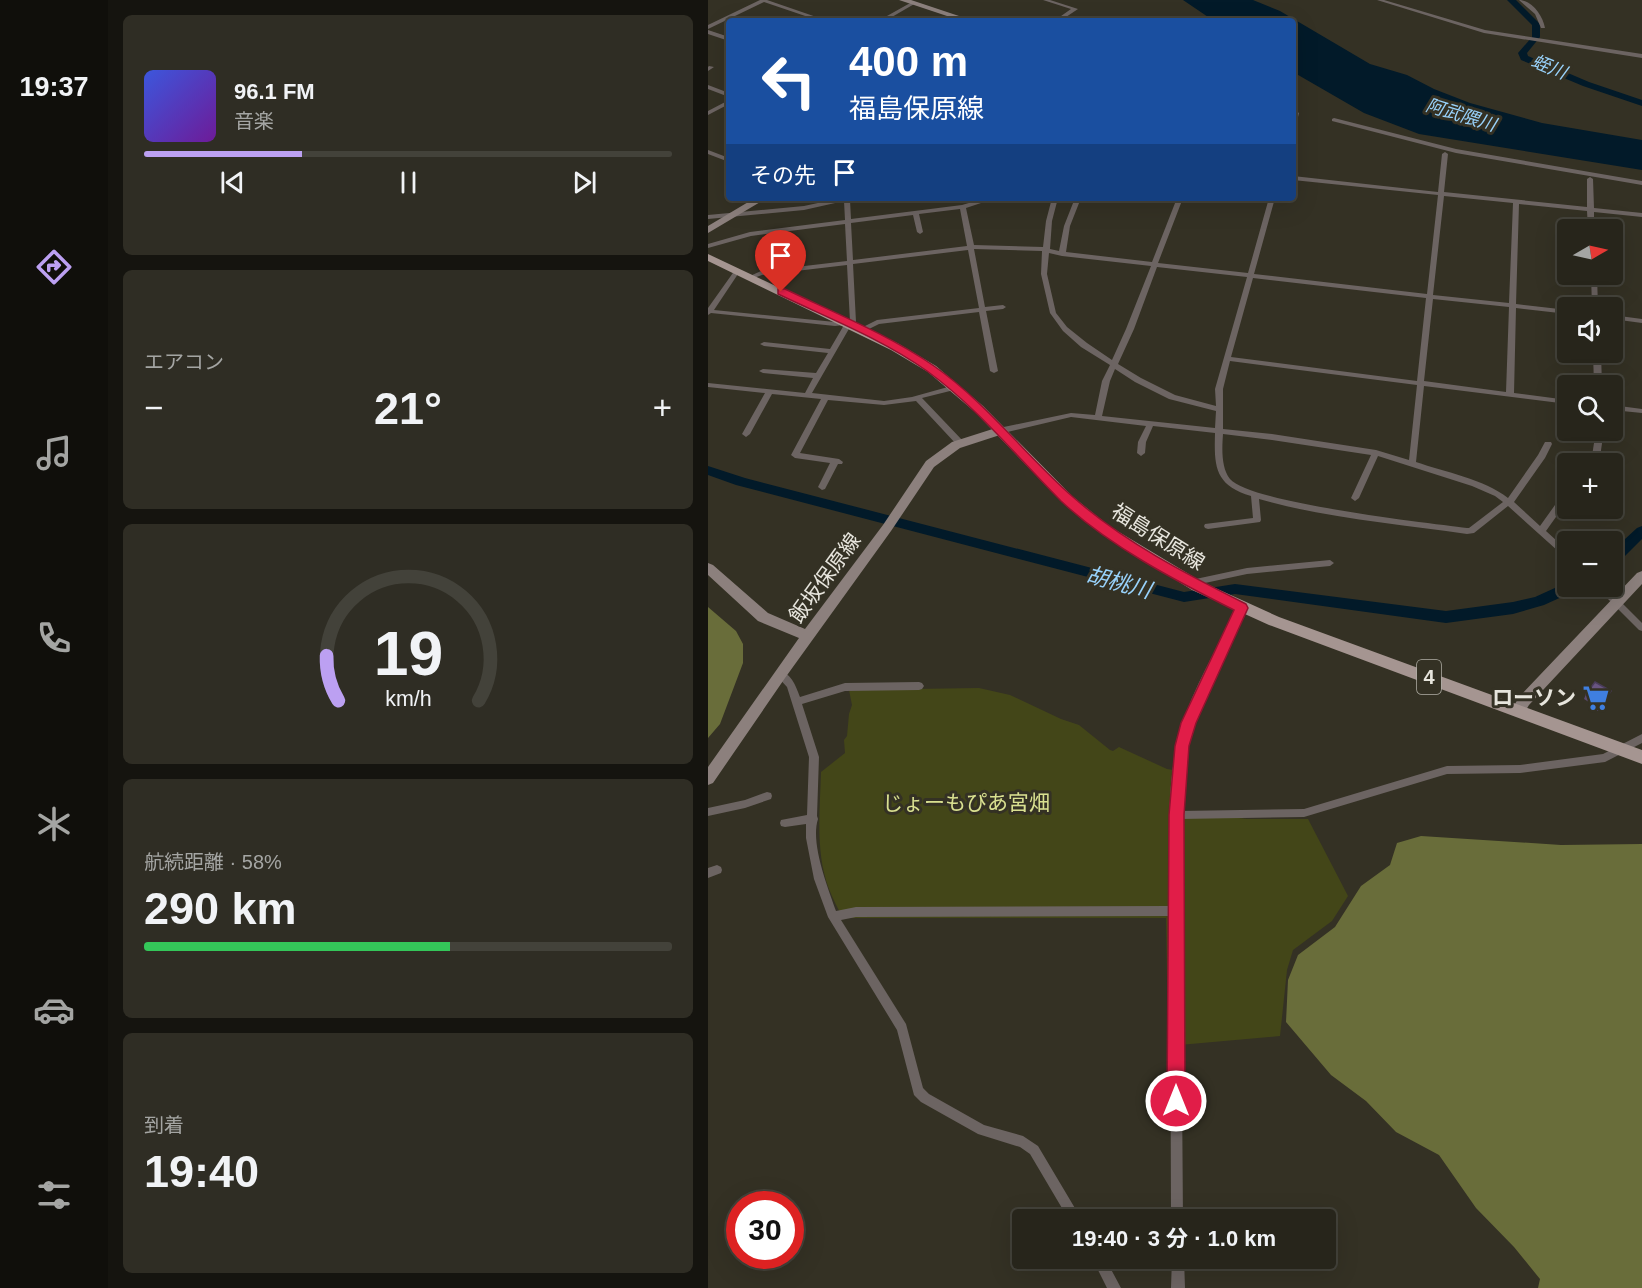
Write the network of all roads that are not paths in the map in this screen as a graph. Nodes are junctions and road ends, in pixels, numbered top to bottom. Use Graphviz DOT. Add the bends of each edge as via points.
graph roads {
  1 [pos="764,0"];
  2 [pos="903,0"];
  3 [pos="1045,0"];
  4 [pos="1379,0"];
  5 [pos="1521,0"];
  6 [pos="914,3"];
  7 [pos="729,18"];
  8 [pos="816,18"];
  9 [pos="886,18"];
  10 [pos="961,18"];
  11 [pos="1062,18"];
  12 [pos="726,20"];
  13 [pos="1543,27"];
  14 [pos="708,29"];
  15 [pos="726,38"];
  16 [pos="1642,56"];
  17 [pos="708,87"];
  18 [pos="726,94"];
  19 [pos="726,104"];
  20 [pos="708,113"];
  21 [pos="1334,120"];
  22 [pos="708,152"];
  23 [pos="1445,154"];
  24 [pos="726,159"];
  25 [pos="1296,178"];
  26 [pos="1590,179"];
  27 [pos="1642,185"];
  28 [pos="1440,194"];
  29 [pos="757,201"];
  30 [pos="836,201"];
  31 [pos="848,201"];
  32 [pos="983,201"];
  33 [pos="1054,201"];
  34 [pos="1077,201"];
  35 [pos="1179,201"];
  36 [pos="1271,201"];
  37 [pos="832,202"];
  38 [pos="1516,202"];
  39 [pos="963,207"];
  40 [pos="1590,210"];
  41 [pos="916,213"];
  42 [pos="733,215"];
  43 [pos="1642,215"];
  44 [pos="708,217"];
  45 [pos="1590,219"];
  46 [pos="847,222"];
  47 [pos="708,230"];
  48 [pos="920,231"];
  49 [pos="708,246"];
  50 [pos="970,248"];
  51 [pos="1046,250"];
  52 [pos="1062,254"];
  53 [pos="708,257"];
  54 [pos="851,262"];
  55 [pos="1155,265"];
  56 [pos="737,271"];
  57 [pos="1251,276"];
  58 [pos="751,277"];
  59 [pos="1429,297"];
  60 [pos="1512,306"];
  61 [pos="1003,307"];
  62 [pos="982,309"];
  63 [pos="1557,311"];
  64 [pos="708,312"];
  65 [pos="1623,319"];
  66 [pos="1642,321"];
  67 [pos="851,325"];
  68 [pos="764,344"];
  69 [pos="832,351"];
  70 [pos="1229,359"];
  71 [pos="1113,363"];
  72 [pos="763,371"];
  73 [pos="994,371"];
  74 [pos="818,376"];
  75 [pos="1420,383"];
  76 [pos="708,385"];
  77 [pos="955,387"];
  78 [pos="770,391"];
  79 [pos="1509,394"];
  80 [pos="807,395"];
  81 [pos="826,397"];
  82 [pos="915,397"];
  83 [pos="1557,401"];
  84 [pos="1623,408"];
  85 [pos="1220,410"];
  86 [pos="1642,411"];
  87 [pos="1098,417"];
  88 [pos="1150,423"];
  89 [pos="999,430"];
  90 [pos="1217,431"];
  91 [pos="746,434"];
  92 [pos="960,443"];
  93 [pos="1548,444"];
  94 [pos="1141,453"];
  95 [pos="1376,453"];
  96 [pos="1412,464"];
  97 [pos="822,487"];
  98 [pos="1255,496"];
  99 [pos="1355,498"];
  100 [pos="1510,502"];
  101 [pos="1557,508"];
  102 [pos="1208,526"];
  103 [pos="1541,531"];
  104 [pos="1557,546"];
  105 [pos="1330,563"];
  106 [pos="708,568"];
  107 [pos="1642,576"];
  108 [pos="1194,584"];
  109 [pos="1611,597"];
  110 [pos="1617,603"];
  111 [pos="1242,608"];
  112 [pos="1642,628"];
  113 [pos="808,636"];
  114 [pos="780,674"];
  115 [pos="919,686"];
  116 [pos="796,702"];
  117 [pos="1518,711"];
  118 [pos="1642,738"];
  119 [pos="1620,750"];
  120 [pos="1642,757"];
  121 [pos="708,779"];
  122 [pos="767,796"];
  123 [pos="708,812"];
  124 [pos="1176,815"];
  125 [pos="813,819"];
  126 [pos="785,823"];
  127 [pos="1175,911"];
  128 [pos="833,916"];
  129 [pos="1069,1209"];
  130 [pos="1177,1209"];
  131 [pos="1104,1269"];
  132 [pos="1178,1269"];
  133 [pos="1114,1288"];
  134 [pos="1178,1288"];
  1 -- 7 [label="street"];
  1 -- 8 [label="street"];
  2 -- 6 [label="main road"];
  3 -- 11 [label="street" via="1075,10"];
  4 -- 16 [label="street" via="1484,31"];
  5 -- 13 [label="street" via="1537,13"];
  6 -- 9 [label="street"];
  6 -- 10 [label="main road"];
  12 -- 14 [label="street"];
  14 -- 15 [label="street"];
  17 -- 18 [label="street"];
  19 -- 20 [label="street"];
  21 -- 27 [label="street" via="1456,151"];
  22 -- 24 [label="street"];
  23 -- 28 [label="street"];
  25 -- 28 [label="street"];
  26 -- 40 [label="street"];
  28 -- 38 [label="street"];
  28 -- 59 [label="street"];
  29 -- 42 [label="main road"];
  30 -- 37 [label="street"];
  31 -- 46 [label="street"];
  32 -- 39 [label="street"];
  33 -- 51 [label="street"];
  34 -- 52 [label="street"];
  35 -- 55 [label="street"];
  36 -- 57 [label="street"];
  37 -- 42 [label="street"];
  38 -- 40 [label="street"];
  38 -- 60 [label="street"];
  39 -- 41 [label="street"];
  39 -- 50 [label="street"];
  40 -- 43 [label="street"];
  40 -- 45 [label="street"];
  41 -- 46 [label="street"];
  41 -- 48 [label="street"];
  42 -- 44 [label="street"];
  42 -- 47 [label="main road"];
  46 -- 49 [label="street" via="750,234"];
  46 -- 54 [label="street"];
  50 -- 51 [label="street"];
  50 -- 54 [label="street"];
  50 -- 62 [label="street"];
  51 -- 52 [label="street"];
  51 -- 71 [label="street" via="1045,280 1053,313 1084,345"];
  52 -- 55 [label="street"];
  53 -- 56 [label="main road, 福島保原線 / 4"];
  54 -- 58 [label="street"];
  54 -- 67 [label="street"];
  55 -- 57 [label="street"];
  55 -- 71 [label="street"];
  56 -- 58 [label="main road, 福島保原線 / 4"];
  56 -- 64 [label="street"];
  57 -- 59 [label="street"];
  57 -- 70 [label="street"];
  58 -- 67 [label="main road, 福島保原線 / 4"];
  59 -- 60 [label="street"];
  59 -- 75 [label="street"];
  60 -- 63 [label="street"];
  60 -- 79 [label="street"];
  61 -- 62 [label="street"];
  62 -- 67 [label="street"];
  62 -- 73 [label="street"];
  64 -- 67 [label="street"];
  65 -- 66 [label="street"];
  67 -- 69 [label="street"];
  67 -- 77 [label="main road, 福島保原線 / 4" via="903,351"];
  68 -- 69 [label="street"];
  69 -- 74 [label="street"];
  70 -- 75 [label="street"];
  70 -- 85 [label="street" via="1219,389"];
  71 -- 85 [label="street" via="1172,397"];
  71 -- 87 [label="street"];
  72 -- 74 [label="street"];
  74 -- 80 [label="street"];
  75 -- 79 [label="street"];
  75 -- 96 [label="street"];
  76 -- 78 [label="street"];
  77 -- 82 [label="street"];
  77 -- 89 [label="main road, 福島保原線 / 4"];
  78 -- 80 [label="street"];
  78 -- 91 [label="street"];
  79 -- 83 [label="street"];
  80 -- 81 [label="street"];
  81 -- 82 [label="street" via="884,403"];
  81 -- 97 [label="street" via="795,455 837,462"];
  82 -- 92 [label="street"];
  84 -- 86 [label="street"];
  85 -- 90 [label="street"];
  87 -- 88 [label="street"];
  87 -- 89 [label="street" via="1060,416"];
  88 -- 90 [label="street"];
  88 -- 94 [label="street"];
  89 -- 92 [label="main road, 飯坂保原線"];
  89 -- 108 [label="main road, 福島保原線 / 4" via="1067,499 1104,529"];
  90 -- 95 [label="street"];
  90 -- 98 [label="street" via="1225,478 1233,487"];
  92 -- 113 [label="main road, 飯坂保原線" via="930,464"];
  93 -- 100 [label="street"];
  95 -- 96 [label="street"];
  95 -- 99 [label="street"];
  96 -- 100 [label="street" via="1475,484"];
  98 -- 100 [label="street" via="1467,531"];
  98 -- 102 [label="street" via="1257,520"];
  100 -- 103 [label="street"];
  101 -- 103 [label="street"];
  103 -- 104 [label="street"];
  105 -- 108 [label="street" via="1247,571"];
  106 -- 113 [label="main road" via="763,616"];
  107 -- 110 [label="main road"];
  108 -- 111 [label="main road, 福島保原線 / 4"];
  109 -- 110 [label="street"];
  110 -- 112 [label="street"];
  110 -- 117 [label="main road"];
  111 -- 117 [label="main road, 福島保原線 / 4"];
  111 -- 124 [label="street" via="1185,733"];
  113 -- 114 [label="main road, 飯坂保原線"];
  114 -- 116 [label="street" via="790,685"];
  114 -- 121 [label="main road, 飯坂保原線"];
  115 -- 116 [label="street" via="845,687"];
  116 -- 125 [label="street" via="814,757"];
  117 -- 119 [label="main road, 福島保原線 / 4"];
  118 -- 119 [label="street"];
  119 -- 120 [label="main road, 福島保原線 / 4"];
  119 -- 124 [label="street" via="1597,760 1520,769 1460,768 1437,772 1304,813"];
  122 -- 123 [label="street"];
  124 -- 127 [label="street"];
  125 -- 126 [label="street"];
  125 -- 128 [label="street" via="815,865"];
  127 -- 128 [label="street" via="856,912"];
  127 -- 130 [label="street"];
  128 -- 129 [label="street" via="902,1028 918,1091 982,1130 1023,1142 1034,1150"];
  131 -- 133 [label="street"];
  132 -- 134 [label="street"];
}
